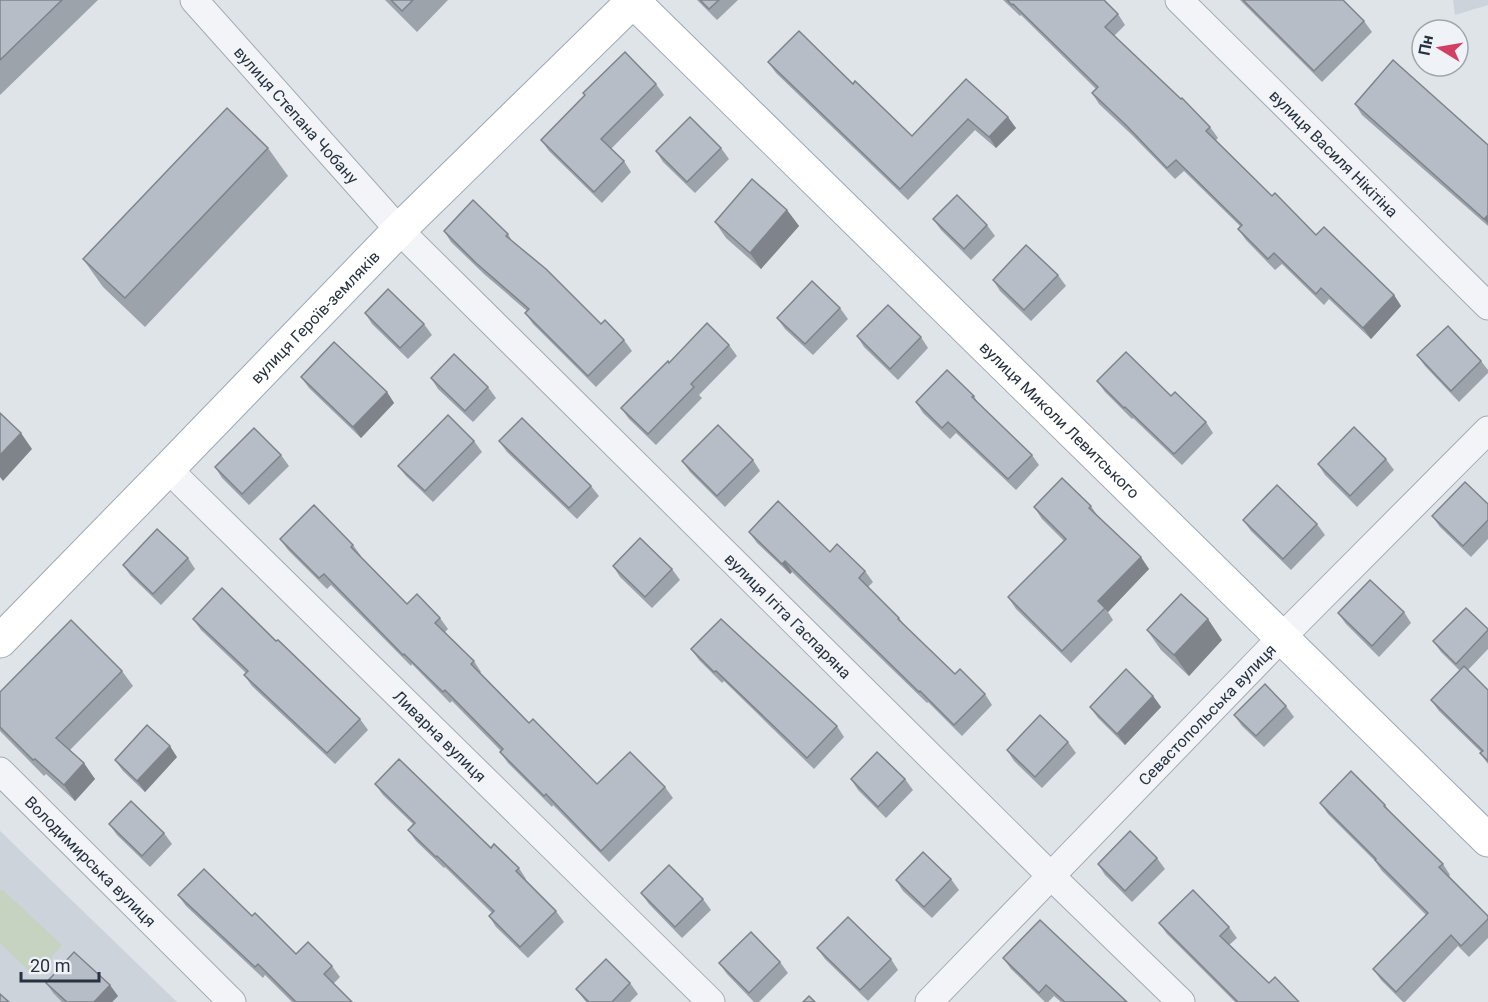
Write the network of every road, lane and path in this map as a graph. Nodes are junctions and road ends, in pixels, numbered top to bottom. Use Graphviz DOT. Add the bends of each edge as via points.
graph roads {
  1 [pos="194,0"];
  2 [pos="1179,0"];
  3 [pos="634,1"];
  4 [pos="399,230"];
  5 [pos="1488,306"];
  6 [pos="1488,430"];
  7 [pos="168,469"];
  8 [pos="1281,638"];
  9 [pos="0,641"];
  10 [pos="0,771"];
  11 [pos="1488,840"];
  12 [pos="1052,876"];
  13 [pos="232,1002"];
  14 [pos="711,1002"];
  15 [pos="929,1002"];
  16 [pos="1180,1002"];
  1 -- 4 [label="street, вулиця Степана Чобану"];
  2 -- 5 [label="street, вулиця Василя Нікітіна"];
  3 -- 4 [label="main road, вулиця Героїв-земляків"];
  3 -- 8 [label="main road, вулиця Миколи Левитського"];
  4 -- 7 [label="main road, вулиця Героїв-земляків"];
  4 -- 12 [label="street, вулиця Ігіта Гаспаряна"];
  6 -- 8 [label="street, Севастопольська вулиця"];
  7 -- 9 [label="main road, вулиця Героїв-земляків"];
  7 -- 14 [label="street, Ливарна вулиця"];
  8 -- 11 [label="main road, вулиця Миколи Левитського"];
  8 -- 12 [label="street, Севастопольська вулиця"];
  10 -- 13 [label="street, Володимирська вулиця"];
  12 -- 15 [label="street, Севастопольська вулиця"];
  12 -- 16 [label="street, вулиця Ігіта Гаспаряна"];
}
